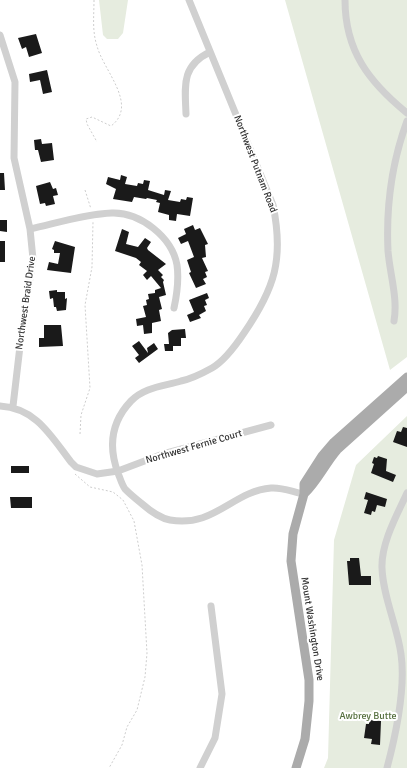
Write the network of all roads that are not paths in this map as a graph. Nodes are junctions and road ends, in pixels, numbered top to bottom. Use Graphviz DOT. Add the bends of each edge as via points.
graph roads {
  1 [pos="189,0"];
  2 [pos="345,0"];
  3 [pos="0,35"];
  4 [pos="210,52"];
  5 [pos="407,113"];
  6 [pos="186,114"];
  7 [pos="407,121"];
  8 [pos="30,229"];
  9 [pos="174,308"];
  10 [pos="394,321"];
  11 [pos="407,377"];
  12 [pos="407,387"];
  13 [pos="0,406"];
  14 [pos="13,406"];
  15 [pos="271,425"];
  16 [pos="118,471"];
  17 [pos="304,494"];
  18 [pos="407,494"];
  19 [pos="211,606"];
  20 [pos="200,768"];
  21 [pos="296,768"];
  22 [pos="387,768"];
  1 -- 4 [label="street, Northwest Putnam Road"];
  2 -- 5 [label="street" via="346,27 362,66 374,83"];
  3 -- 8 [label="street, Northwest Braid Drive" via="15,82 14,158"];
  4 -- 6 [label="street" via="200,57 189,70 185,82"];
  4 -- 16 [label="street, Northwest Putnam Road" via="273,205 278,235 274,277 268,295 236,345 213,368 145,392 133,399 122,412 112,440 112,454"];
  7 -- 10 [label="street" via="396,157 388,218 388,252 396,309"];
  8 -- 9 [label="street" via="112,213 134,217 148,224 163,238 174,257 178,284"];
  8 -- 14 [label="street, Northwest Braid Drive" via="33,262"];
  11 -- 17 [label="main road, Mount Washington Drive" via="322,456 304,484"];
  12 -- 17 [label="main road, Mount Washington Drive" via="337,450"];
  13 -- 14 [label="street"];
  14 -- 16 [label="street, Northwest Fernie Court" via="43,425 76,467 97,474"];
  15 -- 16 [label="street, Northwest Fernie Court" via="163,454"];
  16 -- 17 [label="street, Northwest Putnam Road" via="124,488 149,510 168,520 204,518 263,489 281,489"];
  17 -- 21 [label="main road, Mount Washington Drive" via="293,534 291,561 309,680 305,739"];
  18 -- 22 [label="street" via="388,541 382,568 401,654 402,676"];
  19 -- 20 [label="street" via="222,694 215,738"];
}
